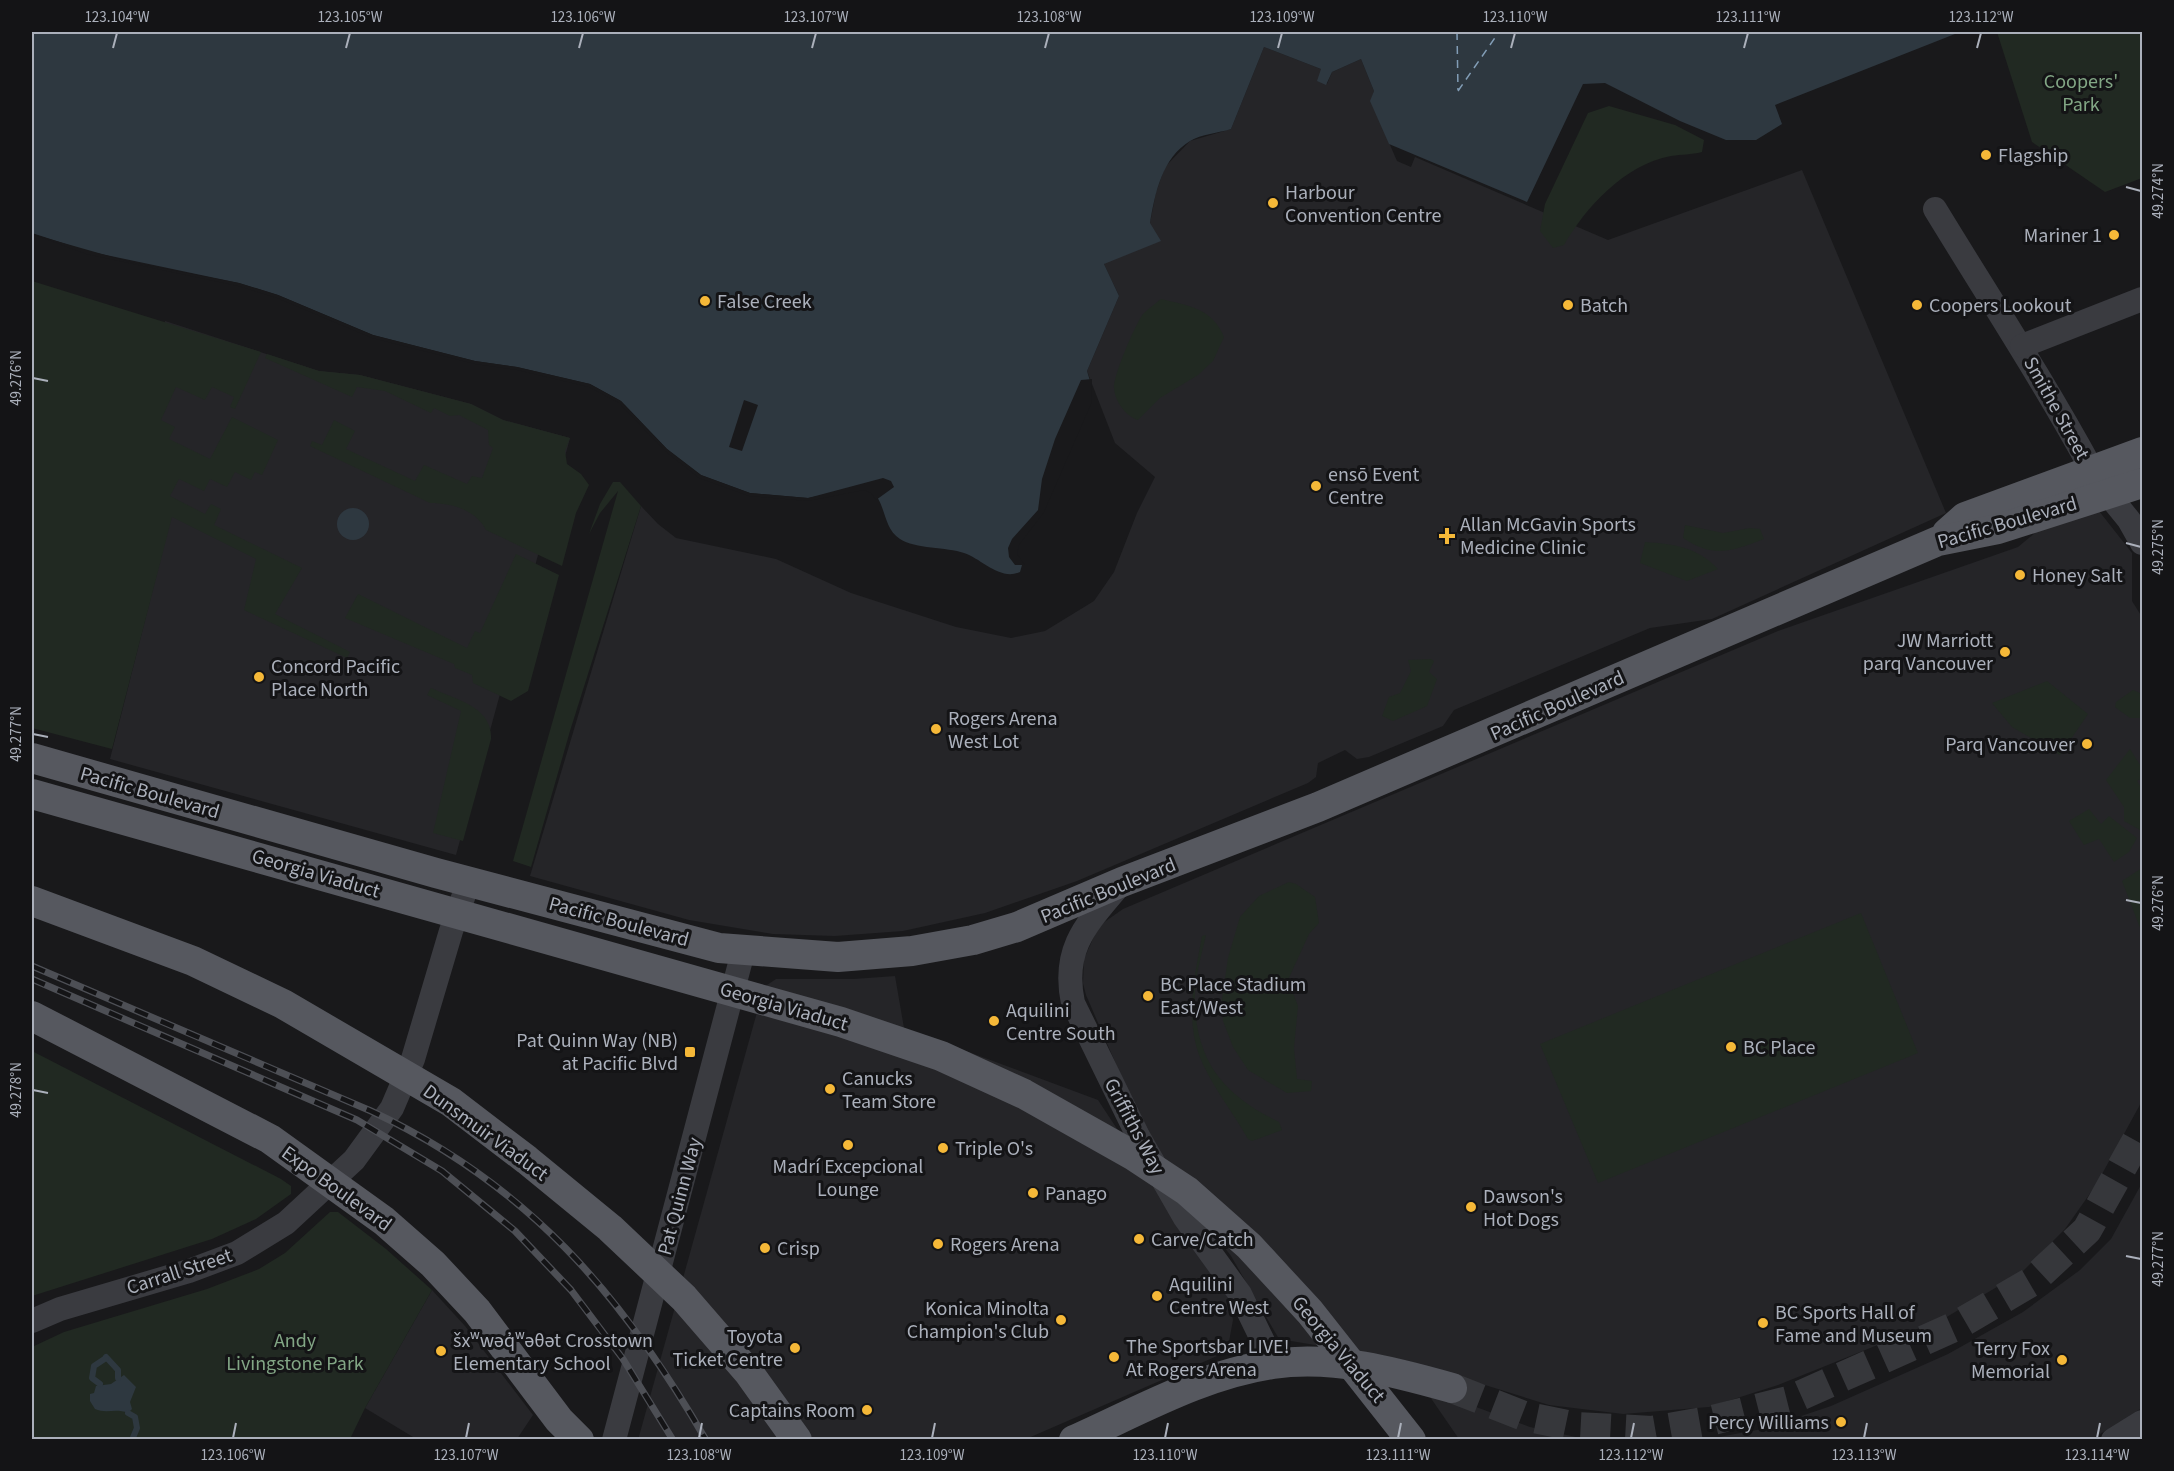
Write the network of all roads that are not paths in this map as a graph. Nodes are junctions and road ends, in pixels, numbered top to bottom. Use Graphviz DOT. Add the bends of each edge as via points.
graph roads {
  1 [pos="1935,209"];
  2 [pos="2142,299"];
  3 [pos="2022,346"];
  4 [pos="2115,469"];
  5 [pos="2142,483"];
  6 [pos="2142,543"];
  7 [pos="32,758"];
  8 [pos="32,794"];
  9 [pos="469,881"];
  10 [pos="1122,882"];
  11 [pos="32,901"];
  12 [pos="743,952"];
  13 [pos="32,1017"];
  14 [pos="331,1183"];
  15 [pos="32,1321"];
  16 [pos="1274,1364"];
  17 [pos="1452,1388"];
  18 [pos="2142,1422"];
  19 [pos="579,1440"];
  20 [pos="614,1440"];
  21 [pos="797,1440"];
  22 [pos="1074,1440"];
  23 [pos="1411,1440"];
  24 [pos="2113,1440"];
  1 -- 3 [label="street, Smithe Street"];
  2 -- 3 [label="street"];
  3 -- 4 [label="street, Smithe Street"];
  4 -- 5 [label="main road"];
  4 -- 6 [label="street, Smithe Street" via="2129,520"];
  4 -- 10 [label="main road, Pacific Boulevard" via="1965,517 1938,541 1347,796"];
  7 -- 9 [label="main road, Pacific Boulevard"];
  8 -- 23 [label="main road, Georgia Viaduct" via="841,1022 941,1056 1024,1094 1187,1191 1249,1246 1310,1312"];
  9 -- 12 [label="main road, Pacific Boulevard"];
  9 -- 14 [label="street, Carrall Street" via="413,1059 393,1108 361,1153"];
  10 -- 12 [label="main road, Pacific Boulevard" via="1017,927 973,940 847,957"];
  10 -- 16 [label="street, Griffiths Way" via="1080,935 1070,962 1073,1003 1138,1136 1185,1218 1240,1293"];
  11 -- 21 [label="main road, Dunsmuir Viaduct" via="194,961 283,1004 451,1102 610,1228 684,1298 749,1373"];
  12 -- 20 [label="street, Pat Quinn Way"];
  13 -- 14 [label="main road, Expo Boulevard" via="270,1139"];
  14 -- 15 [label="street, Carrall Street" via="286,1223 232,1256 71,1305"];
  14 -- 19 [label="main road, Expo Boulevard" via="384,1221 433,1264 477,1311 559,1420"];
  16 -- 17 [label="main road" via="1307,1362 1379,1368"];
  16 -- 22 [label="main road" via="1207,1382"];
  18 -- 24 [label="street"];
}
